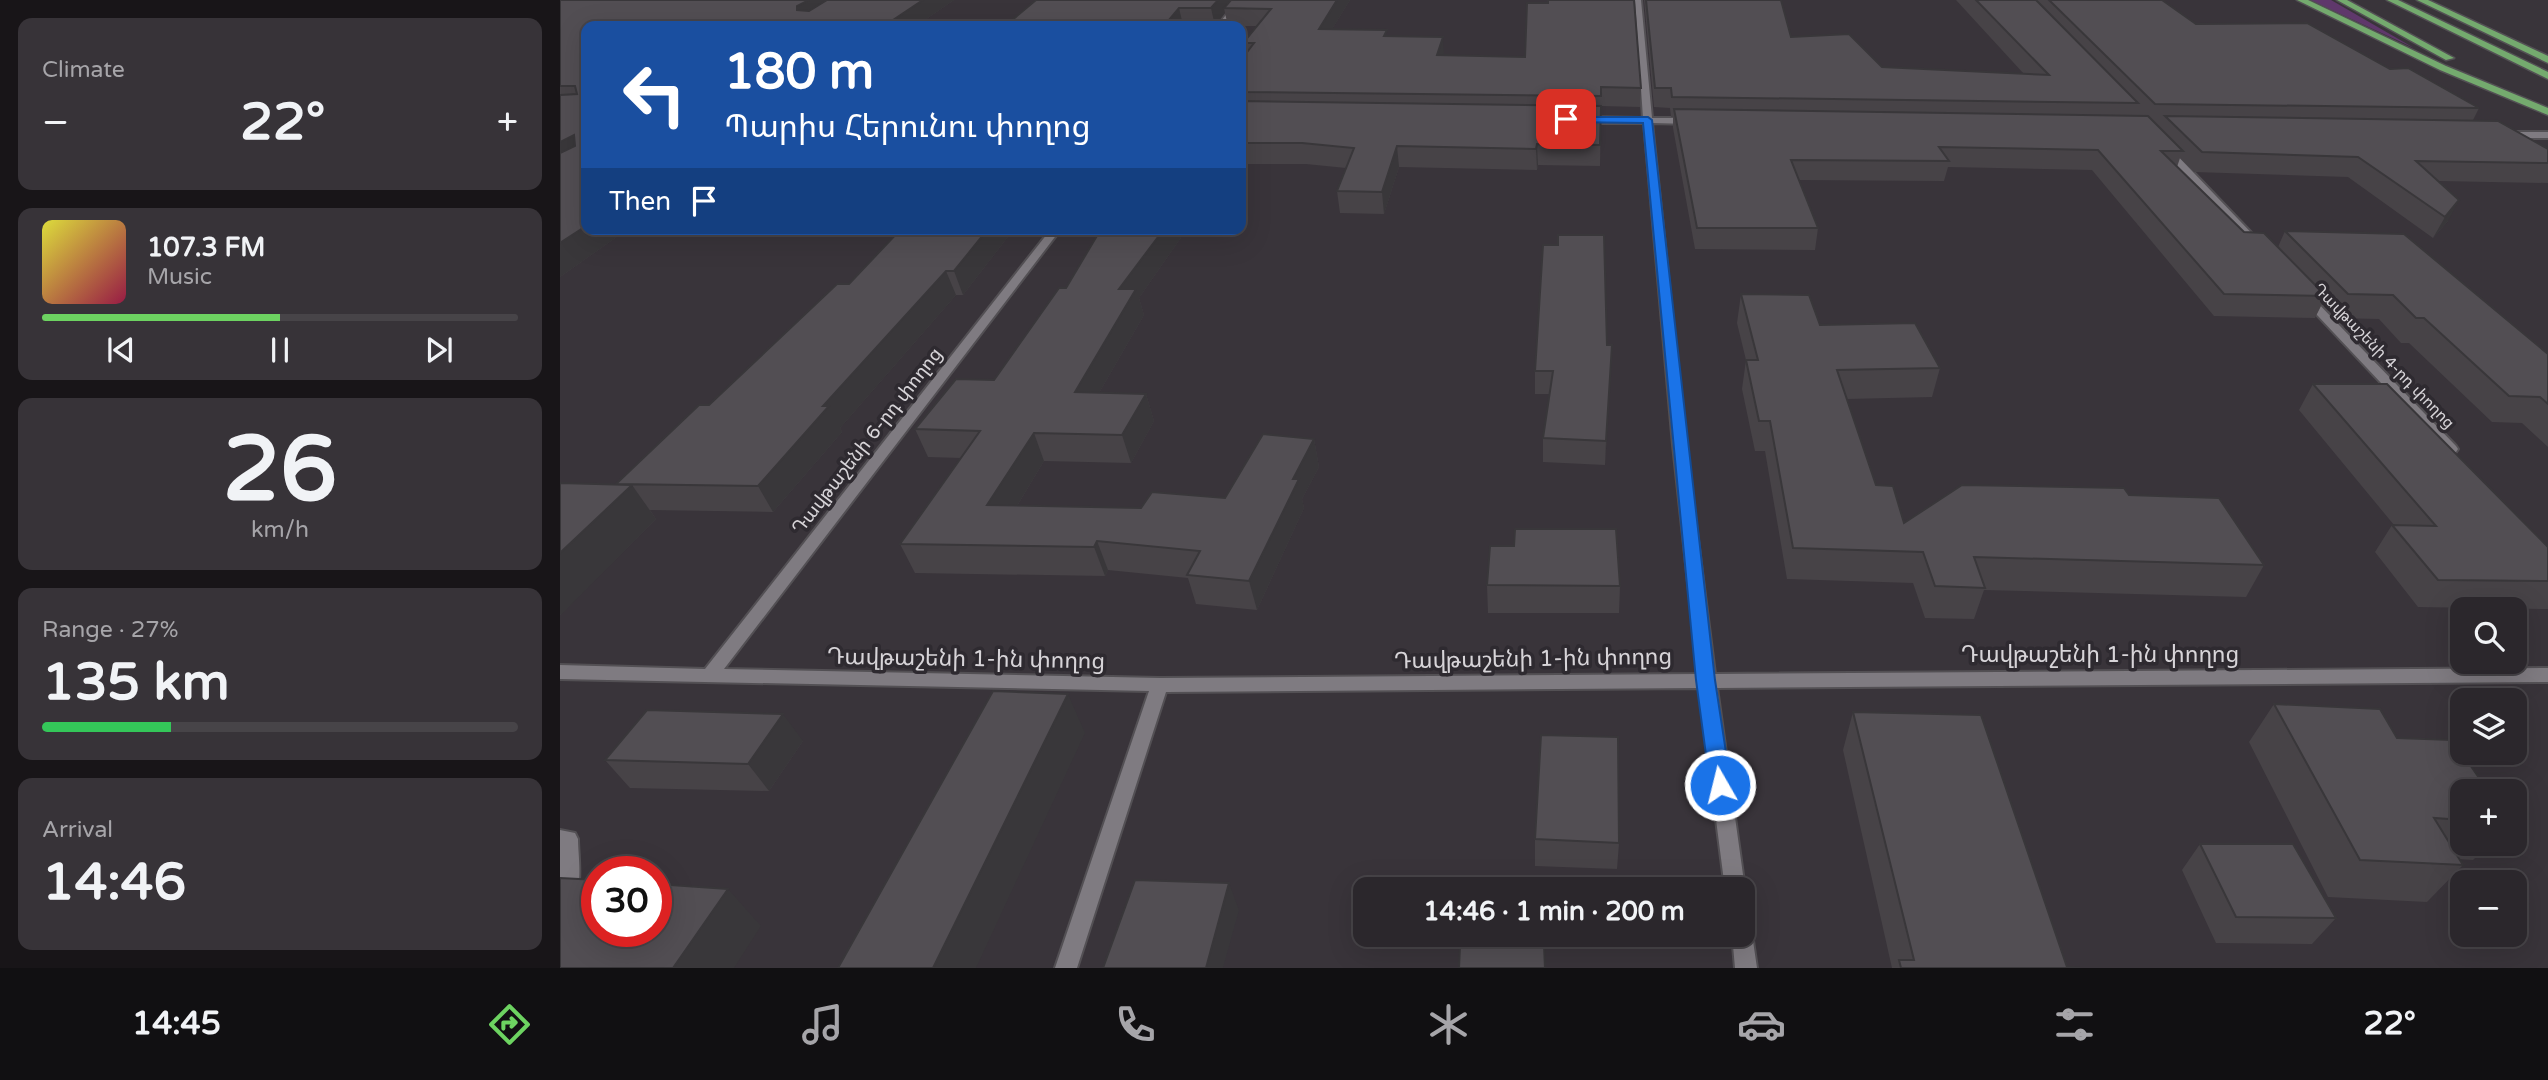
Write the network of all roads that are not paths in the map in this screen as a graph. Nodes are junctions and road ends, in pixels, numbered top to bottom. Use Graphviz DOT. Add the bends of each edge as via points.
graph roads {
  1 [pos="1242,0"];
  2 [pos="1638,0"];
  3 [pos="2301,0"];
  4 [pos="2341,0"];
  5 [pos="2391,0"];
  6 [pos="2421,0"];
  7 [pos="1224,21"];
  8 [pos="2548,60"];
  9 [pos="2548,76"];
  10 [pos="2548,111"];
  11 [pos="1566,119"];
  12 [pos="1648,120"];
  13 [pos="1703,121"];
  14 [pos="2495,135"];
  15 [pos="2548,135"];
  16 [pos="2156,139"];
  17 [pos="1051,235"];
  18 [pos="2271,260"];
  19 [pos="2299,290"];
  20 [pos="2462,461"];
  21 [pos="560,672"];
  22 [pos="2548,675"];
  23 [pos="709,676"];
  24 [pos="1706,680"];
  25 [pos="1160,685"];
  26 [pos="560,839"];
  27 [pos="1733,877"];
  28 [pos="560,901"];
  29 [pos="1744,947"];
  30 [pos="1066,968"];
  31 [pos="1746,968"];
  1 -- 7 [label="street"];
  2 -- 12 [label="street"];
  3 -- 10 [label="main road"];
  4 -- 10 [label="main road"];
  5 -- 9 [label="main road"];
  6 -- 8 [label="main road"];
  11 -- 12 [label="street"];
  12 -- 13 [label="street"];
  12 -- 24 [label="street"];
  14 -- 15 [label="street"];
  16 -- 18 [label="street"];
  17 -- 23 [label="street, Դավթաշենի 6-րդ փողոց"];
  19 -- 20 [label="street, Դավթաշենի 4-րդ փողոց"];
  21 -- 23 [label="street, Դավթաշենի 1-ին փողոց"];
  22 -- 24 [label="street, Դավթաշենի 1-ին փողոց"];
  23 -- 25 [label="street, Դավթաշենի 1-ին փողոց"];
  24 -- 25 [label="street, Դավթաշենի 1-ին փողոց"];
  24 -- 27 [label="street"];
  25 -- 30 [label="street"];
  26 -- 28 [label="street" via="568,839 569,889"];
  29 -- 31 [label="street"];
}
